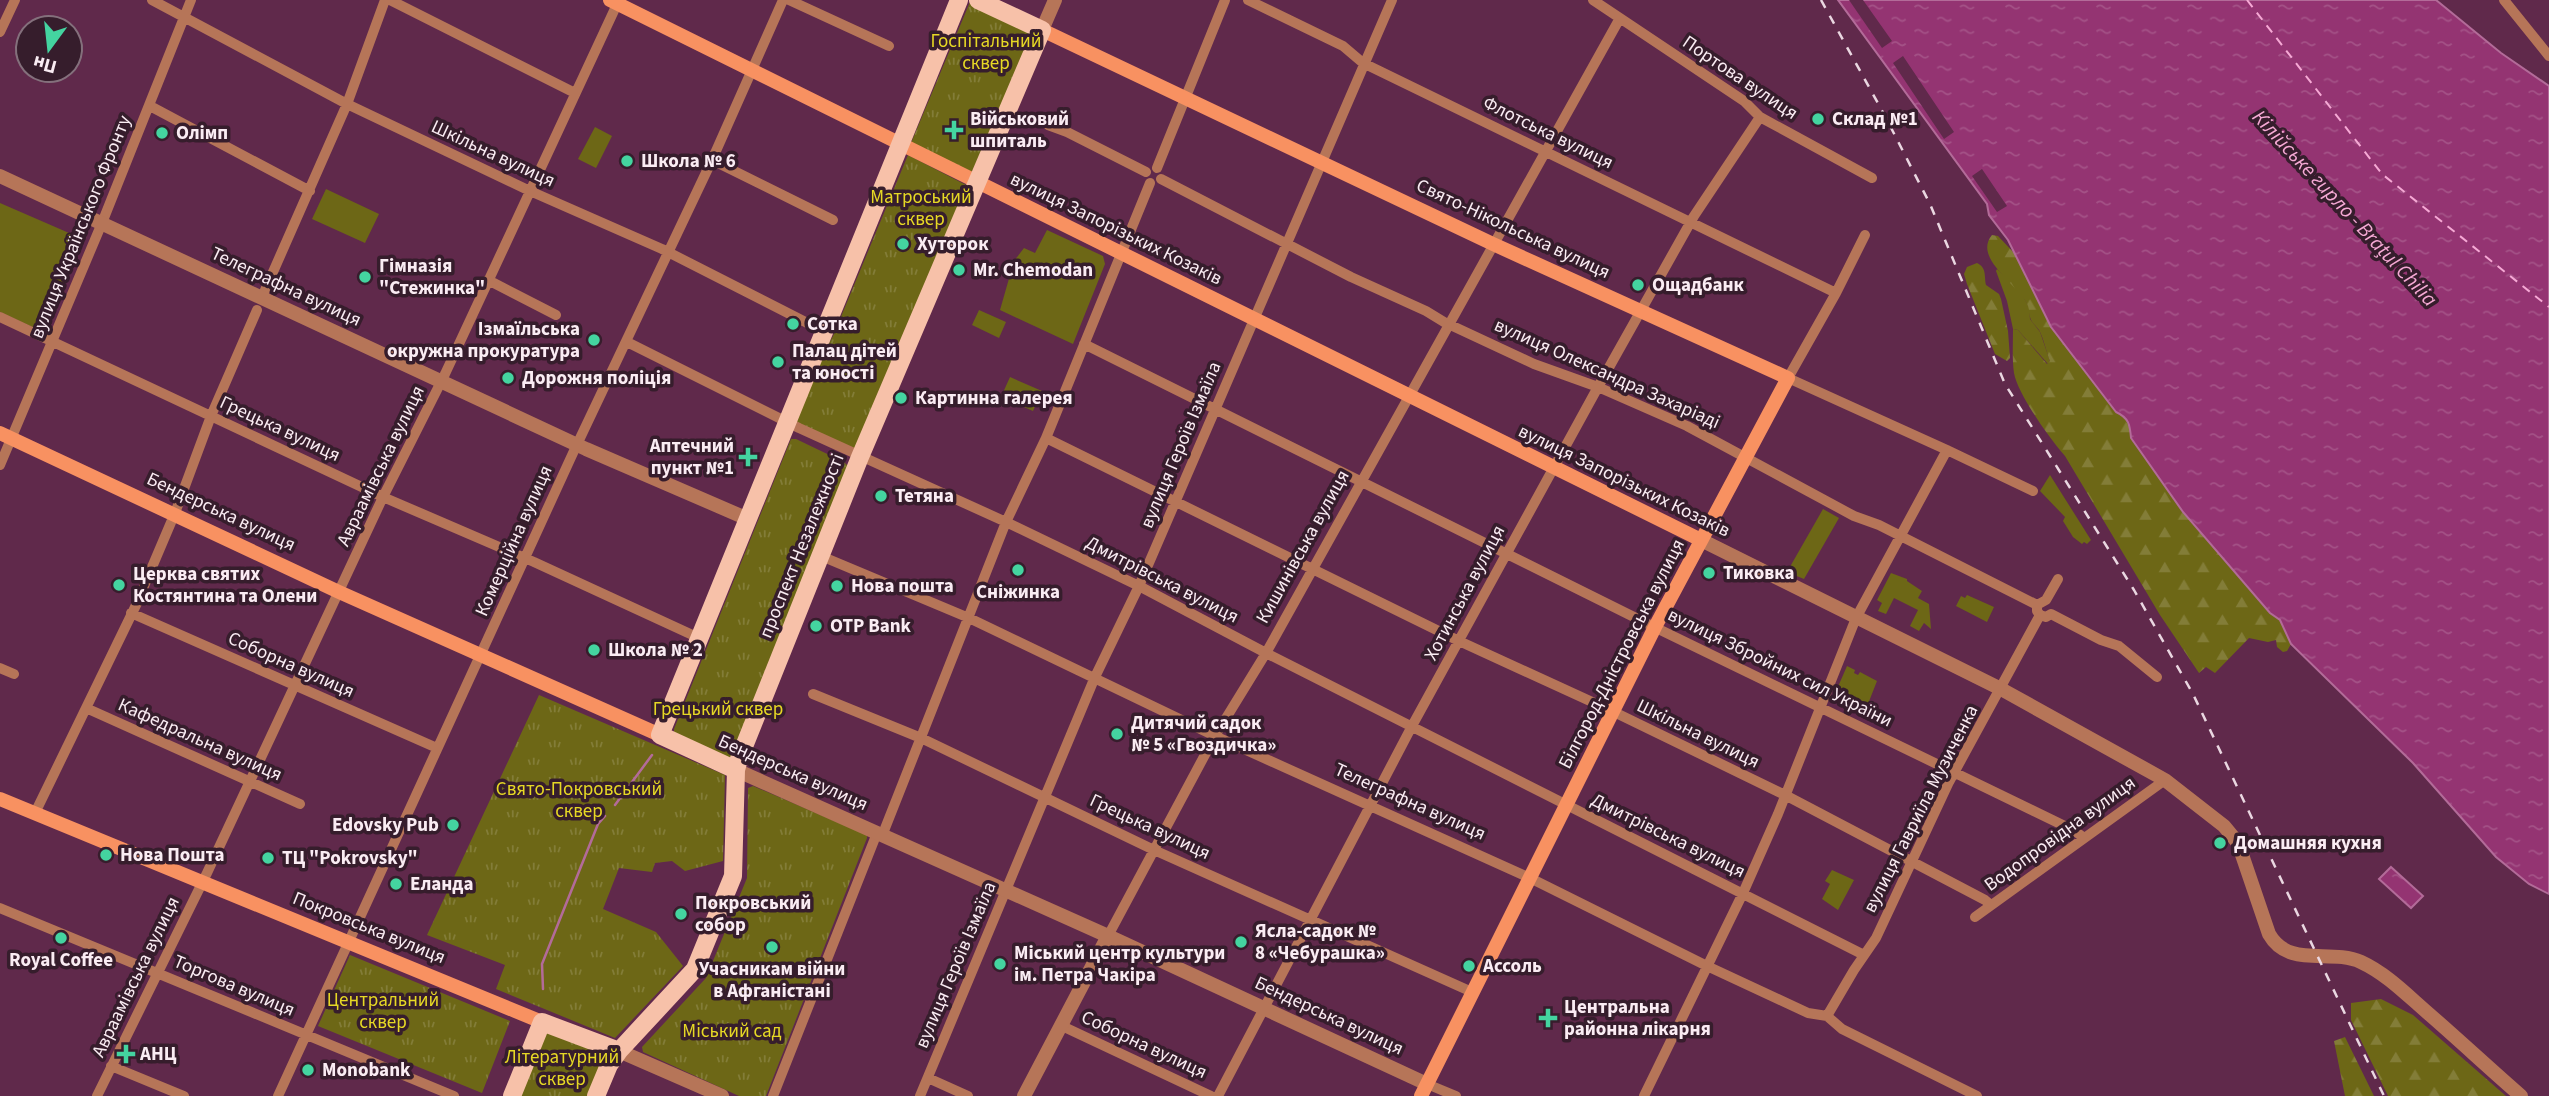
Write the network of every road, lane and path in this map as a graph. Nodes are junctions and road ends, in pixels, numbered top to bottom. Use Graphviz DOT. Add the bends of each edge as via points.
graph roads {
  1 [pos="15,0"];
  2 [pos="152,0"];
  3 [pos="191,0"];
  4 [pos="388,0"];
  5 [pos="783,0"];
  6 [pos="789,0"];
  7 [pos="959,0"];
  8 [pos="978,0"];
  9 [pos="1055,0"];
  10 [pos="1225,0"];
  11 [pos="1250,0"];
  12 [pos="1392,0"];
  13 [pos="1593,0"];
  14 [pos="2504,0"];
  15 [pos="615,1"];
  16 [pos="184,16"];
  17 [pos="1620,18"];
  18 [pos="1042,30"];
  19 [pos="0,32"];
  20 [pos="889,46"];
  21 [pos="2549,56"];
  22 [pos="1363,62"];
  23 [pos="752,70"];
  24 [pos="575,93"];
  25 [pos="1185,99"];
  26 [pos="347,104"];
  27 [pos="150,106"];
  28 [pos="1760,117"];
  29 [pos="1048,124"];
  30 [pos="900,145"];
  31 [pos="1546,152"];
  32 [pos="712,160"];
  33 [pos="1322,163"];
  34 [pos="1151,169"];
  35 [pos="0,176"];
  36 [pos="1872,178"];
  37 [pos="1155,181"];
  38 [pos="976,183"];
  39 [pos="310,191"];
  40 [pos="530,191"];
  41 [pos="833,220"];
  42 [pos="1690,222"];
  43 [pos="102,223"];
  44 [pos="1865,235"];
  45 [pos="1287,243"];
  46 [pos="1493,244"];
  47 [pos="669,252"];
  48 [pos="1121,253"];
  49 [pos="488,280"];
  50 [pos="1836,293"];
  51 [pos="260,304"];
  52 [pos="1641,312"];
  53 [pos="556,315"];
  54 [pos="0,317"];
  55 [pos="1254,319"];
  56 [pos="1449,324"];
  57 [pos="823,331"];
  58 [pos="54,342"];
  59 [pos="627,342"];
  60 [pos="1084,344"];
  61 [pos="1787,378"];
  62 [pos="441,381"];
  63 [pos="1598,387"];
  64 [pos="1408,396"];
  65 [pos="1215,411"];
  66 [pos="211,416"];
  67 [pos="786,422"];
  68 [pos="6,435"];
  69 [pos="1045,438"];
  70 [pos="577,444"];
  71 [pos="1947,450"];
  72 [pos="860,457"];
  73 [pos="1745,458"];
  74 [pos="0,465"];
  75 [pos="1553,468"];
  76 [pos="1362,481"];
  77 [pos="2033,491"];
  78 [pos="383,496"];
  79 [pos="1176,501"];
  80 [pos="176,513"];
  81 [pos="748,519"];
  82 [pos="1006,522"];
  83 [pos="1901,537"];
  84 [pos="1701,540"];
  85 [pos="1506,553"];
  86 [pos="821,556"];
  87 [pos="526,559"];
  88 [pos="1312,568"];
  89 [pos="2058,579"];
  90 [pos="144,586"];
  91 [pos="1139,586"];
  92 [pos="340,592"];
  93 [pos="138,601"];
  94 [pos="2044,609"];
  95 [pos="131,614"];
  96 [pos="969,618"];
  97 [pos="1856,618"];
  98 [pos="1655,627"];
  99 [pos="699,638"];
  100 [pos="1459,641"];
  101 [pos="1266,653"];
  102 [pos="481,656"];
  103 [pos="0,668"];
  104 [pos="14,674"];
  105 [pos="1095,677"];
  106 [pos="2157,677"];
  107 [pos="294,686"];
  108 [pos="2001,689"];
  109 [pos="813,694"];
  110 [pos="1820,705"];
  111 [pos="86,708"];
  112 [pos="1614,712"];
  113 [pos="1412,726"];
  114 [pos="660,736"];
  115 [pos="1215,736"];
  116 [pos="921,738"];
  117 [pos="437,748"];
  118 [pos="736,770"];
  119 [pos="1956,772"];
  120 [pos="250,780"];
  121 [pos="2165,780"];
  122 [pos="1044,795"];
  123 [pos="1785,795"];
  124 [pos="0,799"];
  125 [pos="300,804"];
  126 [pos="1371,805"];
  127 [pos="1567,806"];
  128 [pos="35,813"];
  129 [pos="880,835"];
  130 [pos="2084,838"];
  131 [pos="1154,850"];
  132 [pos="1912,861"];
  133 [pos="1530,878"];
  134 [pos="202,882"];
  135 [pos="1007,892"];
  136 [pos="1743,893"];
  137 [pos="1991,905"];
  138 [pos="0,908"];
  139 [pos="1975,917"];
  140 [pos="1310,919"];
  141 [pos="1108,936"];
  142 [pos="348,944"];
  143 [pos="1864,955"];
  144 [pos="1707,966"];
  145 [pos="157,972"];
  146 [pos="1472,992"];
  147 [pos="1263,1009"];
  148 [pos="1828,1016"];
  149 [pos="542,1022"];
  150 [pos="1062,1026"];
  151 [pos="306,1036"];
  152 [pos="619,1051"];
  153 [pos="111,1066"];
  154 [pos="928,1078"];
  155 [pos="1424,1090"];
  156 [pos="97,1096"];
  157 [pos="184,1096"];
  158 [pos="278,1096"];
  159 [pos="454,1096"];
  160 [pos="512,1096"];
  161 [pos="596,1096"];
  162 [pos="722,1096"];
  163 [pos="773,1096"];
  164 [pos="920,1096"];
  165 [pos="968,1096"];
  166 [pos="1024,1096"];
  167 [pos="1211,1096"];
  168 [pos="1218,1096"];
  169 [pos="1456,1096"];
  170 [pos="1644,1096"];
  171 [pos="1977,1096"];
  172 [pos="2521,1096"];
  1 -- 19 [label="street"];
  2 -- 16 [label="street, Шкільна вулиця"];
  3 -- 16 [label="street, вулиця Українського Фронту"];
  4 -- 24 [label="street"];
  4 -- 26 [label="street"];
  5 -- 23 [label="street, Комерційна вулиця"];
  6 -- 20 [label="street"];
  7 -- 30 [label="main road"];
  8 -- 18 [label="main road, Свято-Нікольська вулиця"];
  9 -- 18 [label="street, проспект Незалежності"];
  10 -- 25 [label="street"];
  11 -- 22 [label="street, Флотська вулиця" via="1343,46"];
  12 -- 22 [label="street, вулиця Героїв Ізмаїла"];
  13 -- 17 [label="street, Портова вулиця"];
  14 -- 21 [label="street"];
  15 -- 23 [label="main road, вулиця Запорізьких Козаків"];
  15 -- 24 [label="street, Авраамівська вулиця"];
  16 -- 26 [label="street, Шкільна вулиця"];
  16 -- 27 [label="street, вулиця Українського Фронту"];
  17 -- 28 [label="street, Портова вулиця" via="1744,101"];
  17 -- 31 [label="street, Кишинівська вулиця"];
  18 -- 25 [label="main road, Свято-Нікольська вулиця"];
  18 -- 38 [label="main road, проспект Незалежності"];
  22 -- 31 [label="street, Флотська вулиця"];
  22 -- 33 [label="street, вулиця Героїв Ізмаїла"];
  23 -- 30 [label="main road, вулиця Запорізьких Козаків"];
  23 -- 32 [label="street, Комерційна вулиця"];
  24 -- 40 [label="street, Авраамівська вулиця"];
  25 -- 33 [label="main road, Свято-Нікольська вулиця"];
  25 -- 34 [label="street"];
  26 -- 39 [label="street"];
  26 -- 40 [label="street, Шкільна вулиця"];
  27 -- 39 [label="street"];
  27 -- 43 [label="street, вулиця Українського Фронту"];
  28 -- 36 [label="street, Портова вулиця"];
  28 -- 42 [label="street, Хотинська вулиця"];
  29 -- 34 [label="street"];
  30 -- 38 [label="main road, вулиця Запорізьких Козаків"];
  30 -- 57 [label="main road"];
  31 -- 42 [label="street, Флотська вулиця"];
  31 -- 46 [label="street, Кишинівська вулиця"];
  32 -- 41 [label="street"];
  32 -- 47 [label="street, Комерційна вулиця"];
  33 -- 45 [label="street, вулиця Героїв Ізмаїла"];
  33 -- 46 [label="main road, Свято-Нікольська вулиця"];
  34 -- 37 [label="street"];
  35 -- 43 [label="street, Телеграфна вулиця"];
  37 -- 45 [label="street, вулиця Олександра Захаріаді"];
  37 -- 48 [label="street"];
  38 -- 48 [label="main road, вулиця Запорізьких Козаків"];
  38 -- 72 [label="main road, проспект Незалежності"];
  39 -- 51 [label="street"];
  40 -- 47 [label="street, Шкільна вулиця"];
  40 -- 49 [label="street, Авраамівська вулиця"];
  42 -- 50 [label="street, Флотська вулиця"];
  42 -- 52 [label="street, Хотинська вулиця"];
  43 -- 51 [label="street, Телеграфна вулиця"];
  43 -- 58 [label="street, вулиця Українського Фронту"];
  44 -- 50 [label="street, Білгород-Дністровська вулиця"];
  45 -- 55 [label="street, вулиця Героїв Ізмаїла"];
  45 -- 56 [label="street, вулиця Олександра Захаріаді"];
  46 -- 52 [label="main road, Свято-Нікольська вулиця"];
  46 -- 56 [label="street, Кишинівська вулиця"];
  47 -- 57 [label="street, Шкільна вулиця"];
  47 -- 59 [label="street, Комерційна вулиця"];
  48 -- 55 [label="main road, вулиця Запорізьких Козаків"];
  48 -- 60 [label="street"];
  49 -- 53 [label="street"];
  49 -- 62 [label="street, Авраамівська вулиця"];
  50 -- 61 [label="street, Білгород-Дністровська вулиця"];
  51 -- 62 [label="street, Телеграфна вулиця"];
  51 -- 66 [label="street"];
  52 -- 61 [label="main road, Свято-Нікольська вулиця"];
  52 -- 63 [label="street, Хотинська вулиця"];
  54 -- 58 [label="street, Грецька вулиця"];
  55 -- 64 [label="main road, вулиця Запорізьких Козаків"];
  55 -- 65 [label="street, вулиця Героїв Ізмаїла"];
  56 -- 63 [label="street, вулиця Олександра Захаріаді" via="1534,364"];
  56 -- 64 [label="street, Кишинівська вулиця"];
  57 -- 67 [label="main road"];
  58 -- 66 [label="street, Грецька вулиця"];
  58 -- 68 [label="street, вулиця Українського Фронту"];
  59 -- 67 [label="street, Дмитрівська вулиця"];
  59 -- 70 [label="street, Комерційна вулиця"];
  60 -- 65 [label="street, вулиця Збройних сил України"];
  60 -- 69 [label="street"];
  61 -- 71 [label="street, Свято-Нікольська вулиця"];
  61 -- 73 [label="main road, Білгород-Дністровська вулиця"];
  62 -- 70 [label="street, Телеграфна вулиця"];
  62 -- 78 [label="street, Авраамівська вулиця"];
  63 -- 73 [label="street, вулиця Олександра Захаріаді" via="1687,426"];
  63 -- 75 [label="street, Хотинська вулиця"];
  64 -- 75 [label="main road, вулиця Запорізьких Козаків"];
  64 -- 76 [label="street, Кишинівська вулиця"];
  65 -- 76 [label="street, вулиця Збройних сил України"];
  65 -- 79 [label="street, вулиця Героїв Ізмаїла"];
  66 -- 78 [label="street, Грецька вулиця"];
  66 -- 80 [label="street"];
  67 -- 72 [label="street, Дмитрівська вулиця"];
  67 -- 81 [label="main road"];
  68 -- 74 [label="street, вулиця Українського Фронту"];
  68 -- 80 [label="main road, Бендерська вулиця"];
  69 -- 79 [label="street, Шкільна вулиця"];
  69 -- 82 [label="street"];
  70 -- 81 [label="street, Телеграфна вулиця"];
  70 -- 87 [label="street, Комерційна вулиця"];
  71 -- 77 [label="street, Свято-Нікольська вулиця"];
  71 -- 83 [label="street"];
  72 -- 82 [label="street, Дмитрівська вулиця"];
  72 -- 86 [label="main road, проспект Незалежності"];
  73 -- 83 [label="street, вулиця Олександра Захаріаді"];
  73 -- 84 [label="main road, Білгород-Дністровська вулиця"];
  75 -- 84 [label="main road, вулиця Запорізьких Козаків"];
  75 -- 85 [label="street, Хотинська вулиця"];
  76 -- 85 [label="street, вулиця Збройних сил України"];
  76 -- 88 [label="street, Кишинівська вулиця"];
  78 -- 87 [label="street, Грецька вулиця"];
  78 -- 92 [label="street, Авраамівська вулиця"];
  79 -- 88 [label="street, Шкільна вулиця"];
  79 -- 91 [label="street, вулиця Героїв Ізмаїла"];
  80 -- 90 [label="street"];
  80 -- 92 [label="main road, Бендерська вулиця"];
  81 -- 99 [label="main road"];
  82 -- 91 [label="street, Дмитрівська вулиця"];
  82 -- 96 [label="street"];
  83 -- 94 [label="street, вулиця Олександра Захаріаді"];
  83 -- 97 [label="street"];
  84 -- 97 [label="street, вулиця Запорізьких Козаків"];
  84 -- 98 [label="main road, Білгород-Дністровська вулиця"];
  85 -- 98 [label="street, вулиця Збройних сил України"];
  85 -- 100 [label="street, Хотинська вулиця"];
  86 -- 96 [label="street, Телеграфна вулиця"];
  86 -- 118 [label="main road, проспект Незалежності"];
  87 -- 99 [label="street, Грецька вулиця"];
  87 -- 102 [label="street, Комерційна вулиця"];
  88 -- 100 [label="street, Шкільна вулиця"];
  88 -- 101 [label="street, Кишинівська вулиця"];
  89 -- 94 [label="street, вулиця Гавриїла Музиченка"];
  91 -- 101 [label="street, Дмитрівська вулиця"];
  91 -- 105 [label="street, вулиця Героїв Ізмаїла"];
  92 -- 102 [label="main road, Бендерська вулиця"];
  92 -- 107 [label="street, Авраамівська вулиця"];
  93 -- 95 [label="street"];
  94 -- 106 [label="street, вулиця Олександра Захаріаді" via="2119,646"];
  94 -- 108 [label="street, вулиця Гавриїла Музиченка"];
  95 -- 107 [label="street, Соборна вулиця"];
  95 -- 111 [label="street"];
  96 -- 105 [label="street, Телеграфна вулиця"];
  96 -- 116 [label="street"];
  97 -- 108 [label="street, вулиця Запорізьких Козаків"];
  97 -- 110 [label="street"];
  98 -- 110 [label="street, вулиця Збройних сил України"];
  98 -- 112 [label="main road, Білгород-Дністровська вулиця"];
  99 -- 114 [label="main road"];
  100 -- 112 [label="street, Шкільна вулиця"];
  100 -- 113 [label="street, Хотинська вулиця"];
  101 -- 113 [label="street, Дмитрівська вулиця"];
  101 -- 115 [label="street, Кишинівська вулиця"];
  102 -- 114 [label="main road, Бендерська вулиця"];
  102 -- 117 [label="street, Комерційна вулиця"];
  103 -- 104 [label="street"];
  105 -- 115 [label="street, Телеграфна вулиця"];
  105 -- 122 [label="street, вулиця Героїв Ізмаїла"];
  107 -- 117 [label="street, Соборна вулиця"];
  107 -- 120 [label="street, Авраамівська вулиця"];
  108 -- 119 [label="street, вулиця Гавриїла Музиченка"];
  108 -- 121 [label="street, вулиця Запорізьких Козаків"];
  109 -- 116 [label="street, Грецька вулиця"];
  110 -- 119 [label="street, вулиця Збройних сил України"];
  110 -- 123 [label="street"];
  111 -- 120 [label="street, Кафедральна вулиця"];
  111 -- 128 [label="street"];
  112 -- 123 [label="street, Шкільна вулиця"];
  112 -- 127 [label="main road, Білгород-Дністровська вулиця"];
  113 -- 126 [label="street, Хотинська вулиця"];
  113 -- 127 [label="street, Дмитрівська вулиця"];
  114 -- 118 [label="main road, Бендерська вулиця"];
  115 -- 126 [label="street, Телеграфна вулиця"];
  115 -- 131 [label="street, Кишинівська вулиця"];
  116 -- 122 [label="street, Грецька вулиця"];
  116 -- 129 [label="street"];
  117 -- 142 [label="street, Комерційна вулиця"];
  118 -- 129 [label="street, Бендерська вулиця"];
  118 -- 152 [label="main road, проспект Незалежності" via="733,876 695,969"];
  119 -- 130 [label="street, вулиця Збройних сил України"];
  119 -- 132 [label="street, вулиця Гавриїла Музиченка"];
  120 -- 125 [label="street, Кафедральна вулиця"];
  120 -- 134 [label="street, Авраамівська вулиця"];
  121 -- 130 [label="street, Водопровідна вулиця"];
  121 -- 172 [label="street, вулиця Запорізьких Козаків" via="2224,826 2238,844 2275,945 2296,956 2351,958 2371,967"];
  122 -- 131 [label="street, Грецька вулиця"];
  122 -- 135 [label="street, вулиця Героїв Ізмаїла"];
  123 -- 132 [label="street, Шкільна вулиця"];
  123 -- 136 [label="street"];
  124 -- 128 [label="main road, Покровська вулиця"];
  126 -- 133 [label="street, Телеграфна вулиця"];
  126 -- 140 [label="street, Хотинська вулиця"];
  127 -- 133 [label="main road, Білгород-Дністровська вулиця"];
  127 -- 136 [label="street, Дмитрівська вулиця"];
  128 -- 134 [label="main road, Покровська вулиця"];
  129 -- 135 [label="street, Бендерська вулиця"];
  129 -- 163 [label="street"];
  130 -- 137 [label="street, Водопровідна вулиця"];
  131 -- 140 [label="street, Грецька вулиця"];
  131 -- 141 [label="street, Кишинівська вулиця"];
  132 -- 137 [label="street, Шкільна вулиця"];
  132 -- 143 [label="street, вулиця Гавриїла Музиченка"];
  133 -- 144 [label="street, Телеграфна вулиця"];
  133 -- 146 [label="main road, Білгород-Дністровська вулиця"];
  134 -- 142 [label="main road, Покровська вулиця"];
  134 -- 145 [label="street, Авраамівська вулиця"];
  135 -- 141 [label="street, Бендерська вулиця"];
  135 -- 154 [label="street, вулиця Героїв Ізмаїла"];
  136 -- 143 [label="street, Дмитрівська вулиця"];
  136 -- 144 [label="street"];
  137 -- 139 [label="street, Водопровідна вулиця"];
  138 -- 145 [label="street, Торгова вулиця"];
  140 -- 146 [label="street, Грецька вулиця"];
  140 -- 147 [label="street, Хотинська вулиця"];
  141 -- 147 [label="street, Бендерська вулиця"];
  141 -- 150 [label="street, Кишинівська вулиця"];
  142 -- 149 [label="main road, Покровська вулиця"];
  142 -- 151 [label="street, Комерційна вулиця"];
  143 -- 148 [label="street, вулиця Гавриїла Музиченка"];
  144 -- 148 [label="street, Телеграфна вулиця" via="1808,1013"];
  144 -- 170 [label="street"];
  145 -- 151 [label="street, Торгова вулиця"];
  145 -- 153 [label="street, Авраамівська вулиця"];
  146 -- 155 [label="main road, Білгород-Дністровська вулиця"];
  147 -- 155 [label="street, Бендерська вулиця"];
  147 -- 168 [label="street, Хотинська вулиця"];
  148 -- 171 [label="street, Телеграфна вулиця" via="1842,1029"];
  149 -- 152 [label="main road, Покровська вулиця"];
  149 -- 160 [label="main road"];
  150 -- 166 [label="street, Кишинівська вулиця"];
  150 -- 167 [label="street, Соборна вулиця"];
  151 -- 158 [label="street, Комерційна вулиця"];
  151 -- 159 [label="street, Торгова вулиця"];
  152 -- 161 [label="main road, проспект Незалежності"];
  152 -- 162 [label="street, Покровська вулиця"];
  153 -- 156 [label="street, Авраамівська вулиця"];
  153 -- 157 [label="street"];
  154 -- 164 [label="street, вулиця Героїв Ізмаїла"];
  154 -- 165 [label="street"];
  155 -- 169 [label="street, Бендерська вулиця"];
}
